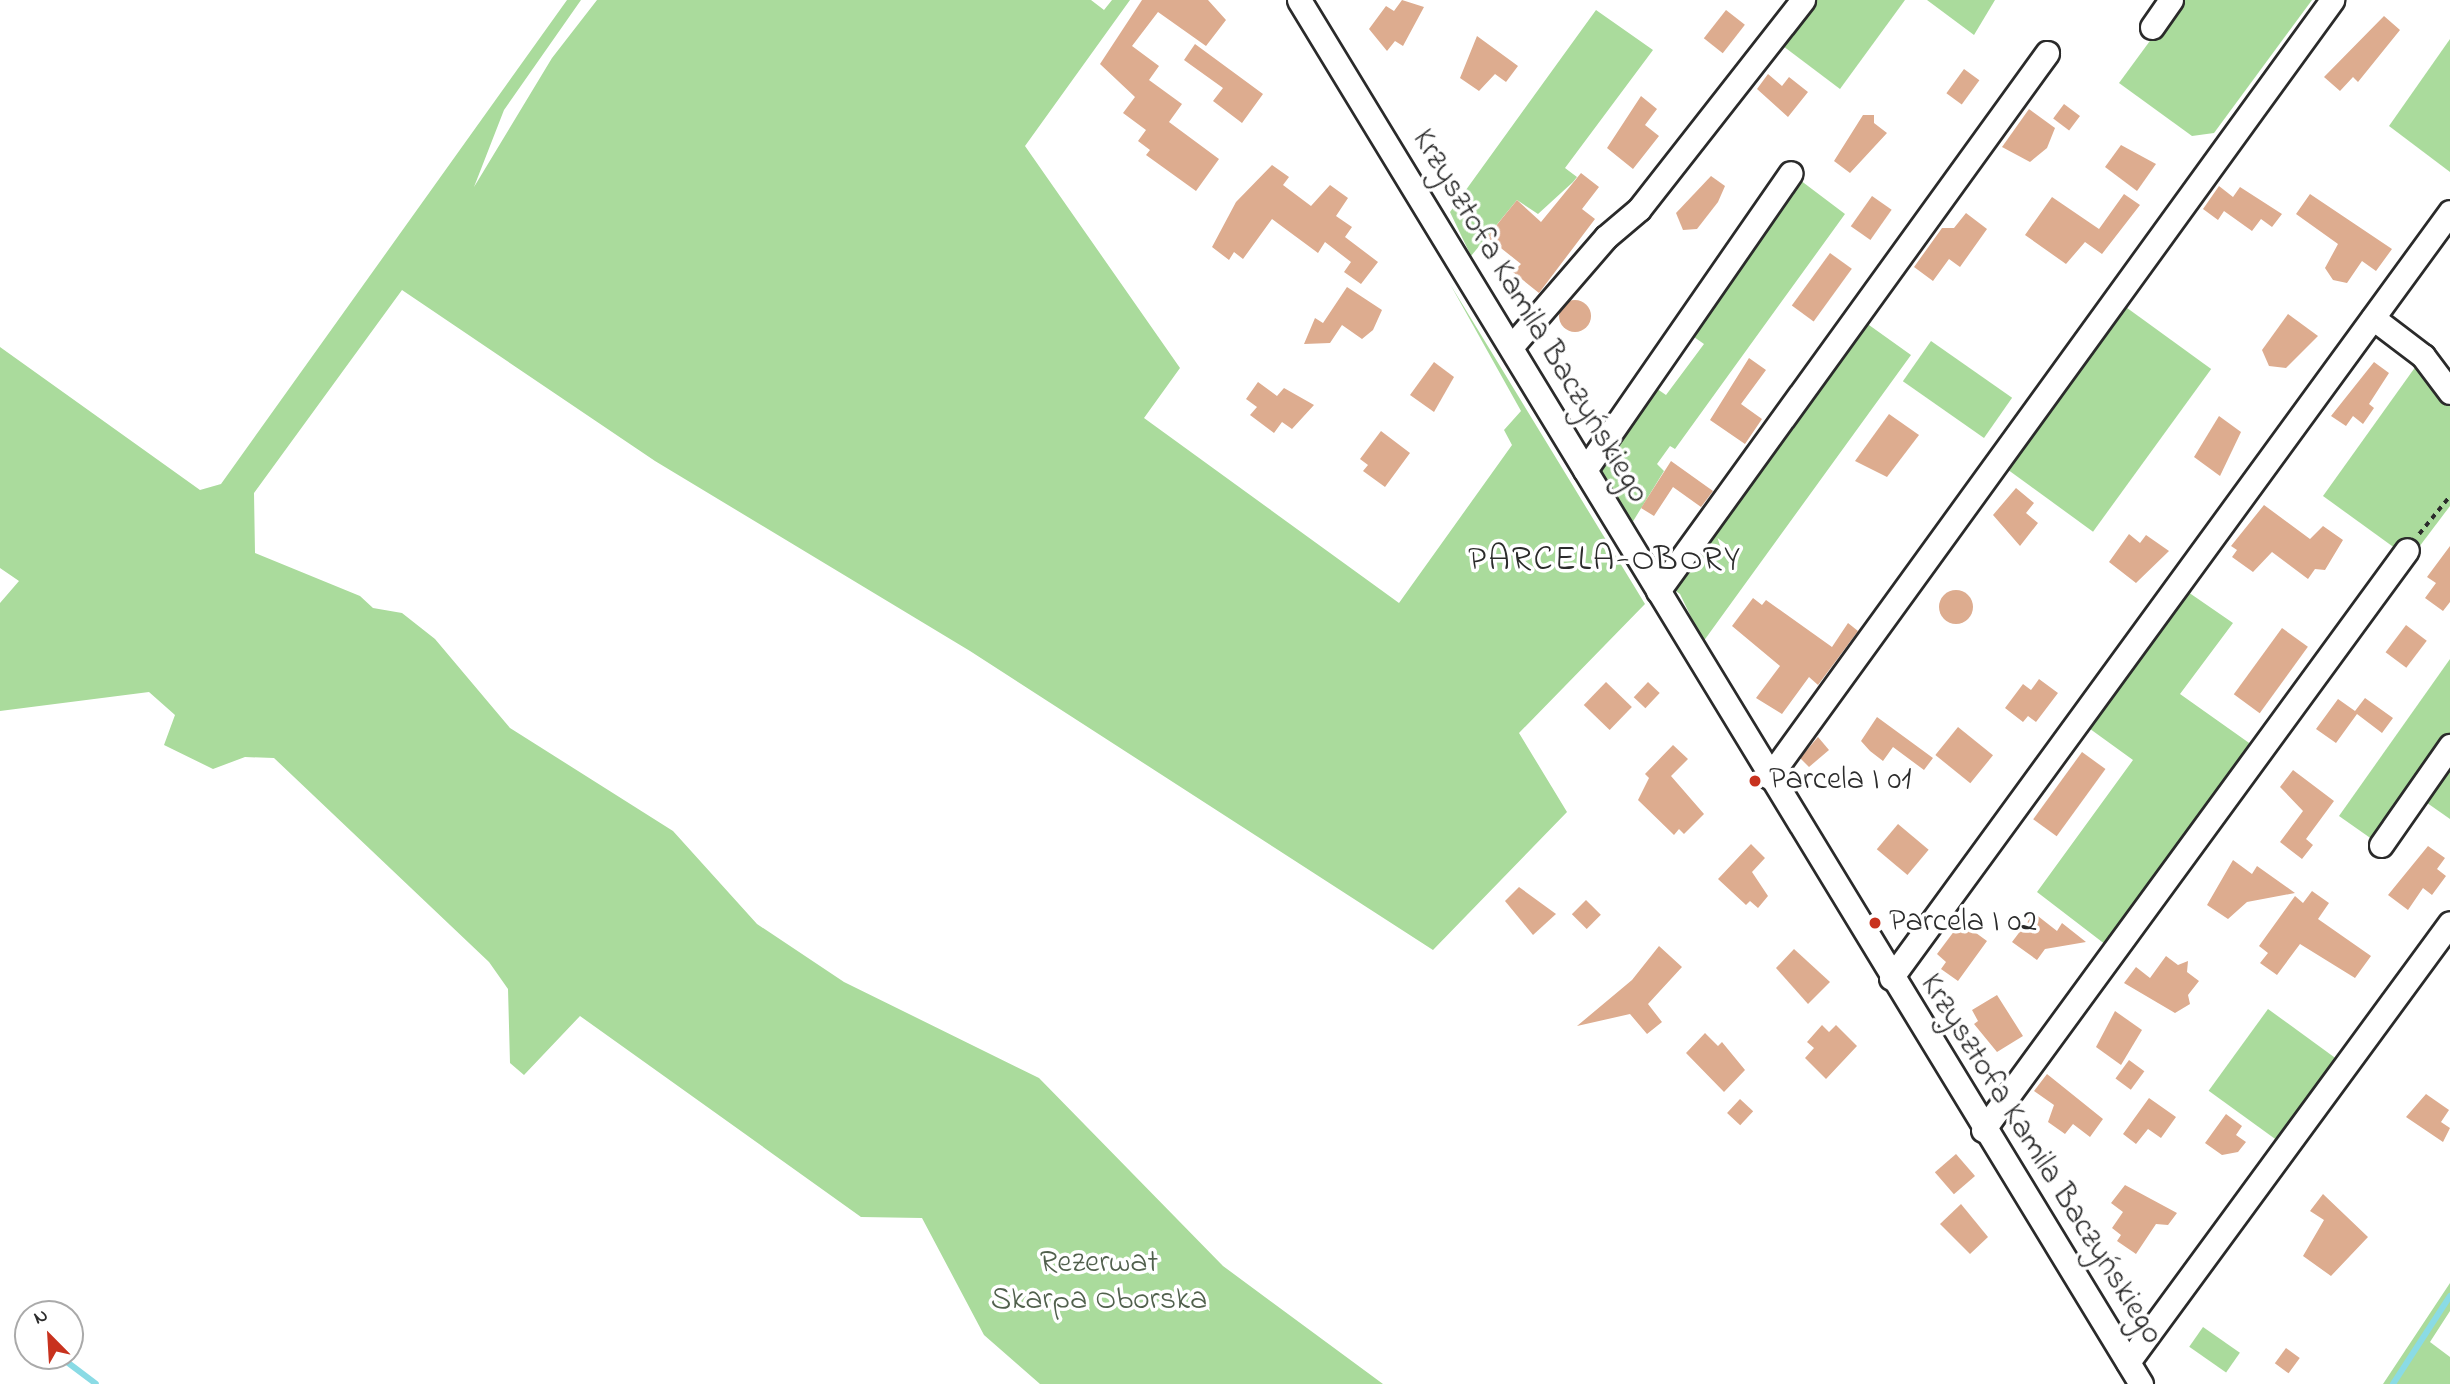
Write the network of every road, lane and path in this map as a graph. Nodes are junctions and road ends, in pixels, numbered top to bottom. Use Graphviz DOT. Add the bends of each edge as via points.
graph roads {
  1 [pos="1299,0"];
  2 [pos="1803,0"];
  3 [pos="2171,0"];
  4 [pos="2332,0"];
  5 [pos="2152,27"];
  6 [pos="2047,53"];
  7 [pos="1791,173"];
  8 [pos="2450,212"];
  9 [pos="2373,318"];
  10 [pos="1511,347"];
  11 [pos="2450,392"];
  12 [pos="1585,470"];
  13 [pos="2450,496"];
  14 [pos="2407,550"];
  15 [pos="1658,591"];
  16 [pos="2450,746"];
  17 [pos="1769,777"];
  18 [pos="2381,845"];
  19 [pos="2450,923"];
  20 [pos="1891,978"];
  21 [pos="1983,1130"];
  22 [pos="2128,1362"];
  23 [pos="2141,1384"];
  1 -- 10 [label="street, Krzysztofa Kamila Baczyńskiego"];
  2 -- 10 [label="street" via="1639,209 1605,237"];
  3 -- 5 [label="street"];
  4 -- 17 [label="street"];
  6 -- 15 [label="street"];
  7 -- 12 [label="street"];
  8 -- 9 [label="street"];
  9 -- 11 [label="street" via="2423,356"];
  9 -- 20 [label="street"];
  10 -- 12 [label="street, Krzysztofa Kamila Baczyńskiego"];
  12 -- 15 [label="street, Krzysztofa Kamila Baczyńskiego"];
  13 -- 14 [label="path"];
  14 -- 21 [label="street"];
  15 -- 17 [label="street, Krzysztofa Kamila Baczyńskiego"];
  16 -- 18 [label="street"];
  17 -- 20 [label="street, Krzysztofa Kamila Baczyńskiego"];
  19 -- 22 [label="street"];
  20 -- 21 [label="street, Krzysztofa Kamila Baczyńskiego"];
  21 -- 22 [label="street, Krzysztofa Kamila Baczyńskiego"];
  22 -- 23 [label="street, Krzysztofa Kamila Baczyńskiego"];
}
